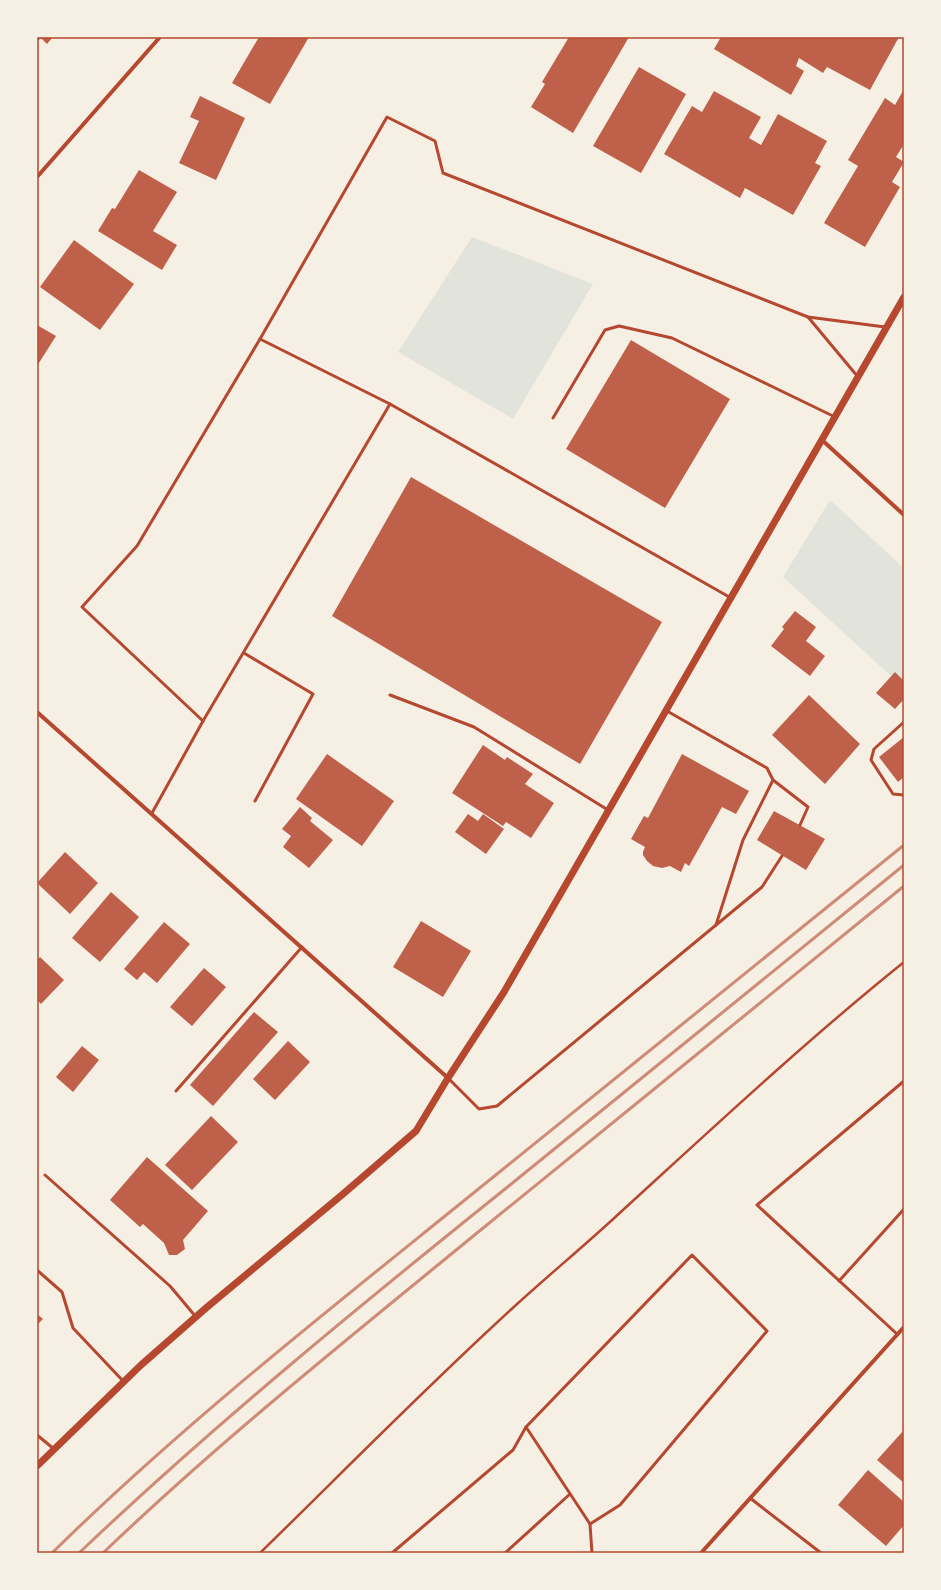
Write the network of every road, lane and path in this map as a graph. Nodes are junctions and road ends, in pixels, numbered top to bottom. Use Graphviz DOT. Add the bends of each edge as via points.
graph roads {
  1 [pos="160,37"];
  2 [pos="37,177"];
  3 [pos="904,297"];
  4 [pos="808,317"];
  5 [pos="887,327"];
  6 [pos="260,339"];
  7 [pos="858,377"];
  8 [pos="390,404"];
  9 [pos="835,417"];
  10 [pos="553,418"];
  11 [pos="822,440"];
  12 [pos="904,515"];
  13 [pos="731,598"];
  14 [pos="244,653"];
  15 [pos="390,696"];
  16 [pos="666,710"];
  17 [pos="37,712"];
  18 [pos="203,721"];
  19 [pos="904,722"];
  20 [pos="773,780"];
  21 [pos="904,795"];
  22 [pos="255,800"];
  23 [pos="608,810"];
  24 [pos="152,813"];
  25 [pos="800,825"];
  26 [pos="782,856"];
  27 [pos="716,925"];
  28 [pos="302,947"];
  29 [pos="904,962"];
  30 [pos="448,1078"];
  31 [pos="904,1081"];
  32 [pos="176,1091"];
  33 [pos="45,1175"];
  34 [pos="904,1209"];
  35 [pos="37,1270"];
  36 [pos="839,1281"];
  37 [pos="196,1317"];
  38 [pos="904,1327"];
  39 [pos="897,1334"];
  40 [pos="124,1382"];
  41 [pos="526,1427"];
  42 [pos="37,1435"];
  43 [pos="54,1450"];
  44 [pos="37,1466"];
  45 [pos="570,1494"];
  46 [pos="750,1498"];
  47 [pos="590,1524"];
  48 [pos="260,1553"];
  49 [pos="392,1553"];
  50 [pos="505,1553"];
  51 [pos="592,1553"];
  52 [pos="701,1553"];
  53 [pos="821,1553"];
  1 -- 2 [label="street"];
  3 -- 5 [label="street"];
  4 -- 5 [label="lane"];
  4 -- 6 [label="lane" via="443,173 435,141 387,117"];
  4 -- 7 [label="lane"];
  5 -- 7 [label="street"];
  6 -- 8 [label="lane"];
  6 -- 18 [label="lane" via="137,546 82,607"];
  7 -- 9 [label="street"];
  8 -- 13 [label="lane"];
  8 -- 14 [label="lane"];
  9 -- 10 [label="lane" via="672,338 619,326 605,330"];
  9 -- 11 [label="street"];
  11 -- 12 [label="street"];
  11 -- 13 [label="street"];
  13 -- 16 [label="street"];
  14 -- 18 [label="lane"];
  14 -- 22 [label="lane" via="313,694"];
  15 -- 23 [label="lane" via="474,727"];
  16 -- 20 [label="lane" via="766,768"];
  16 -- 23 [label="street"];
  17 -- 24 [label="street"];
  18 -- 24 [label="lane"];
  19 -- 21 [label="lane" via="874,749 871,760 893,794"];
  20 -- 25 [label="lane" via="808,807"];
  20 -- 27 [label="lane" via="743,840"];
  23 -- 30 [label="street" via="504,992"];
  24 -- 28 [label="street"];
  26 -- 27 [label="lane" via="762,887"];
  27 -- 30 [label="lane" via="497,1106 479,1109"];
  28 -- 30 [label="street"];
  28 -- 32 [label="lane"];
  29 -- 48 [label="path" via="736,1106 589,1242 516,1305"];
  30 -- 37 [label="street" via="416,1131"];
  31 -- 36 [label="lane" via="757,1205"];
  33 -- 37 [label="lane" via="170,1286"];
  34 -- 36 [label="lane"];
  35 -- 40 [label="lane" via="62,1292 73,1328"];
  36 -- 39 [label="lane"];
  37 -- 40 [label="street"];
  38 -- 39 [label="street"];
  39 -- 46 [label="street"];
  40 -- 43 [label="street"];
  41 -- 45 [label="lane"];
  41 -- 47 [label="lane" via="692,1255 767,1331 620,1505"];
  41 -- 49 [label="lane" via="513,1450"];
  42 -- 43 [label="lane"];
  43 -- 44 [label="street"];
  45 -- 47 [label="lane"];
  45 -- 50 [label="lane"];
  46 -- 52 [label="street"];
  46 -- 53 [label="lane"];
  47 -- 51 [label="lane"];
}
